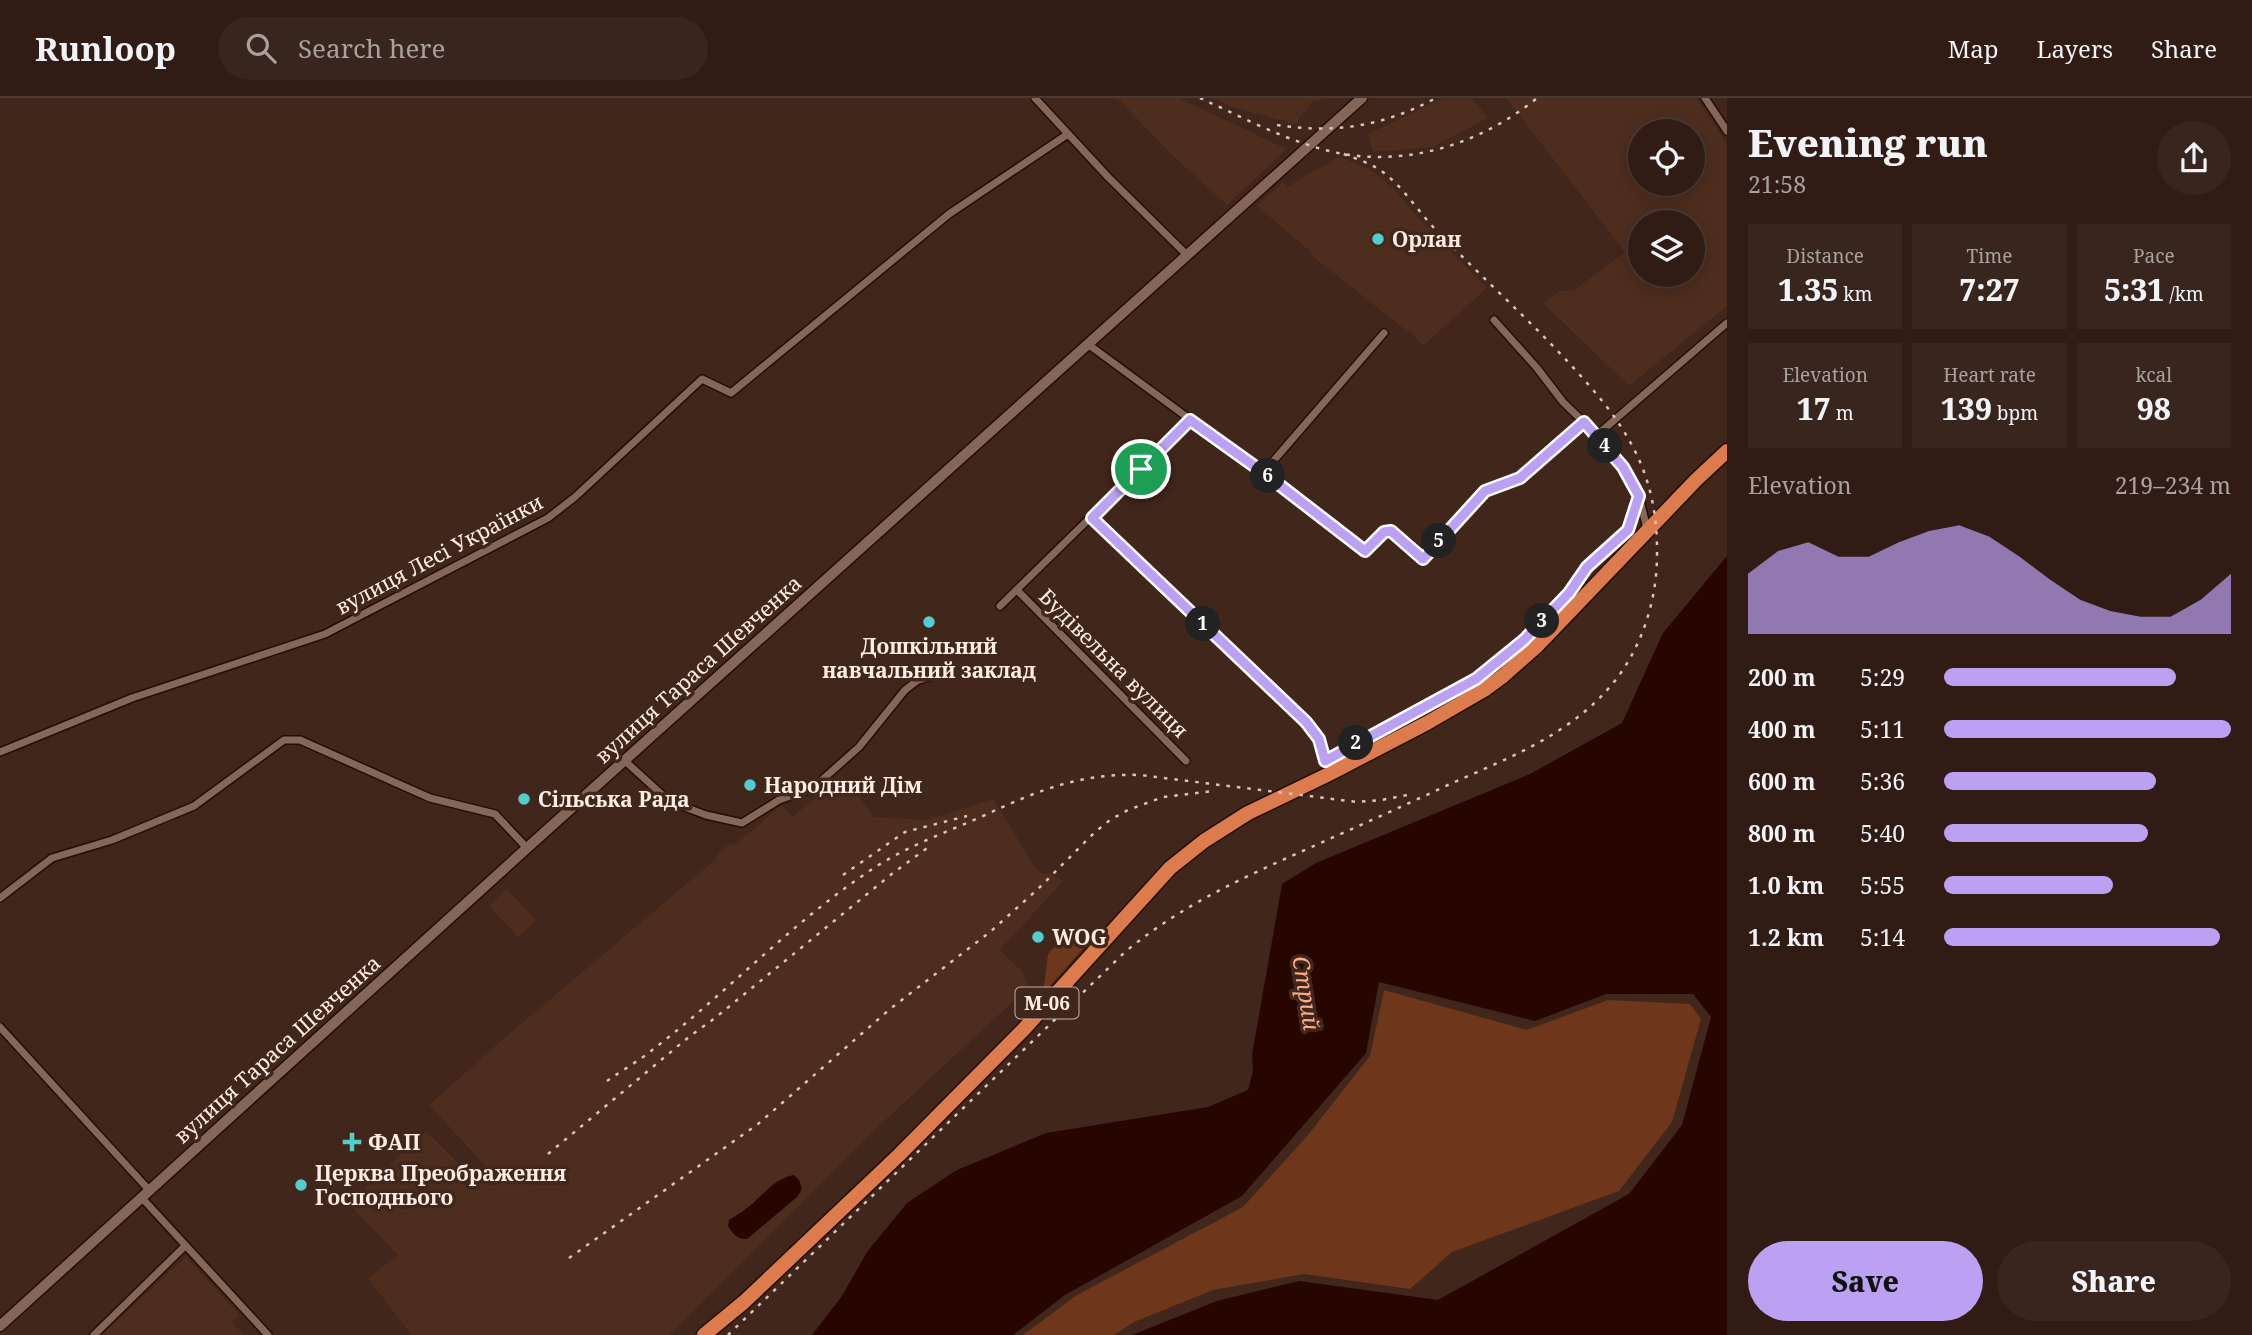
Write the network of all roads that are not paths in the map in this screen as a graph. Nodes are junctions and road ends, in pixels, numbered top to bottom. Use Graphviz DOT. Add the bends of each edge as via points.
graph roads {
  1 [pos="1035,98"];
  2 [pos="1362,98"];
  3 [pos="1705,98"];
  4 [pos="1727,131"];
  5 [pos="1068,134"];
  6 [pos="1187,256"];
  7 [pos="1494,320"];
  8 [pos="1727,323"];
  9 [pos="1384,333"];
  10 [pos="1089,345"];
  11 [pos="1190,420"];
  12 [pos="1584,422"];
  13 [pos="1597,435"];
  14 [pos="1727,451"];
  15 [pos="1264,473"];
  16 [pos="1639,496"];
  17 [pos="1092,518"];
  18 [pos="1647,530"];
  19 [pos="1017,590"];
  20 [pos="1000,606"];
  21 [pos="933,676"];
  22 [pos="0,752"];
  23 [pos="625,761"];
  24 [pos="1186,761"];
  25 [pos="1327,768"];
  26 [pos="527,848"];
  27 [pos="0,898"];
  28 [pos="0,1027"];
  29 [pos="146,1194"];
  30 [pos="185,1246"];
  31 [pos="0,1326"];
  32 [pos="94,1335"];
  33 [pos="268,1335"];
  34 [pos="704,1335"];
  1 -- 5 [label="street"];
  2 -- 6 [label="street, вулиця Тараса Шевченка"];
  3 -- 4 [label="street"];
  5 -- 6 [label="street"];
  5 -- 22 [label="street, вулиця Лесі Українки" via="949,214 731,393 702,379 548,518 325,634 132,698"];
  6 -- 10 [label="street, вулиця Тараса Шевченка"];
  7 -- 12 [label="street"];
  8 -- 13 [label="street"];
  9 -- 15 [label="street"];
  10 -- 11 [label="street"];
  10 -- 23 [label="street, вулиця Тараса Шевченка"];
  11 -- 15 [label="street"];
  11 -- 17 [label="street"];
  12 -- 13 [label="street"];
  12 -- 15 [label="street" via="1520,478 1485,491 1423,559 1391,531 1365,551"];
  13 -- 16 [label="street"];
  14 -- 18 [label="highway, М-06"];
  16 -- 18 [label="street"];
  16 -- 25 [label="street" via="1628,530 1587,567 1524,640 1476,679"];
  17 -- 19 [label="street"];
  17 -- 25 [label="street" via="1306,722 1319,739"];
  18 -- 25 [label="highway, М-06" via="1503,676 1461,704"];
  19 -- 20 [label="street"];
  19 -- 24 [label="street, Будівельна вулиця"];
  21 -- 23 [label="street" via="905,690 859,747 813,788 779,800 742,823 669,802"];
  23 -- 26 [label="street, вулиця Тараса Шевченка"];
  25 -- 34 [label="highway, М-06" via="1204,841 1170,868 908,1146"];
  26 -- 27 [label="street" via="495,814 430,799 300,740 284,740 194,806 112,840 52,858"];
  26 -- 29 [label="street, вулиця Тараса Шевченка"];
  28 -- 29 [label="street"];
  29 -- 30 [label="street"];
  29 -- 31 [label="street, вулиця Тараса Шевченка"];
  30 -- 32 [label="street"];
  30 -- 33 [label="street"];
}
